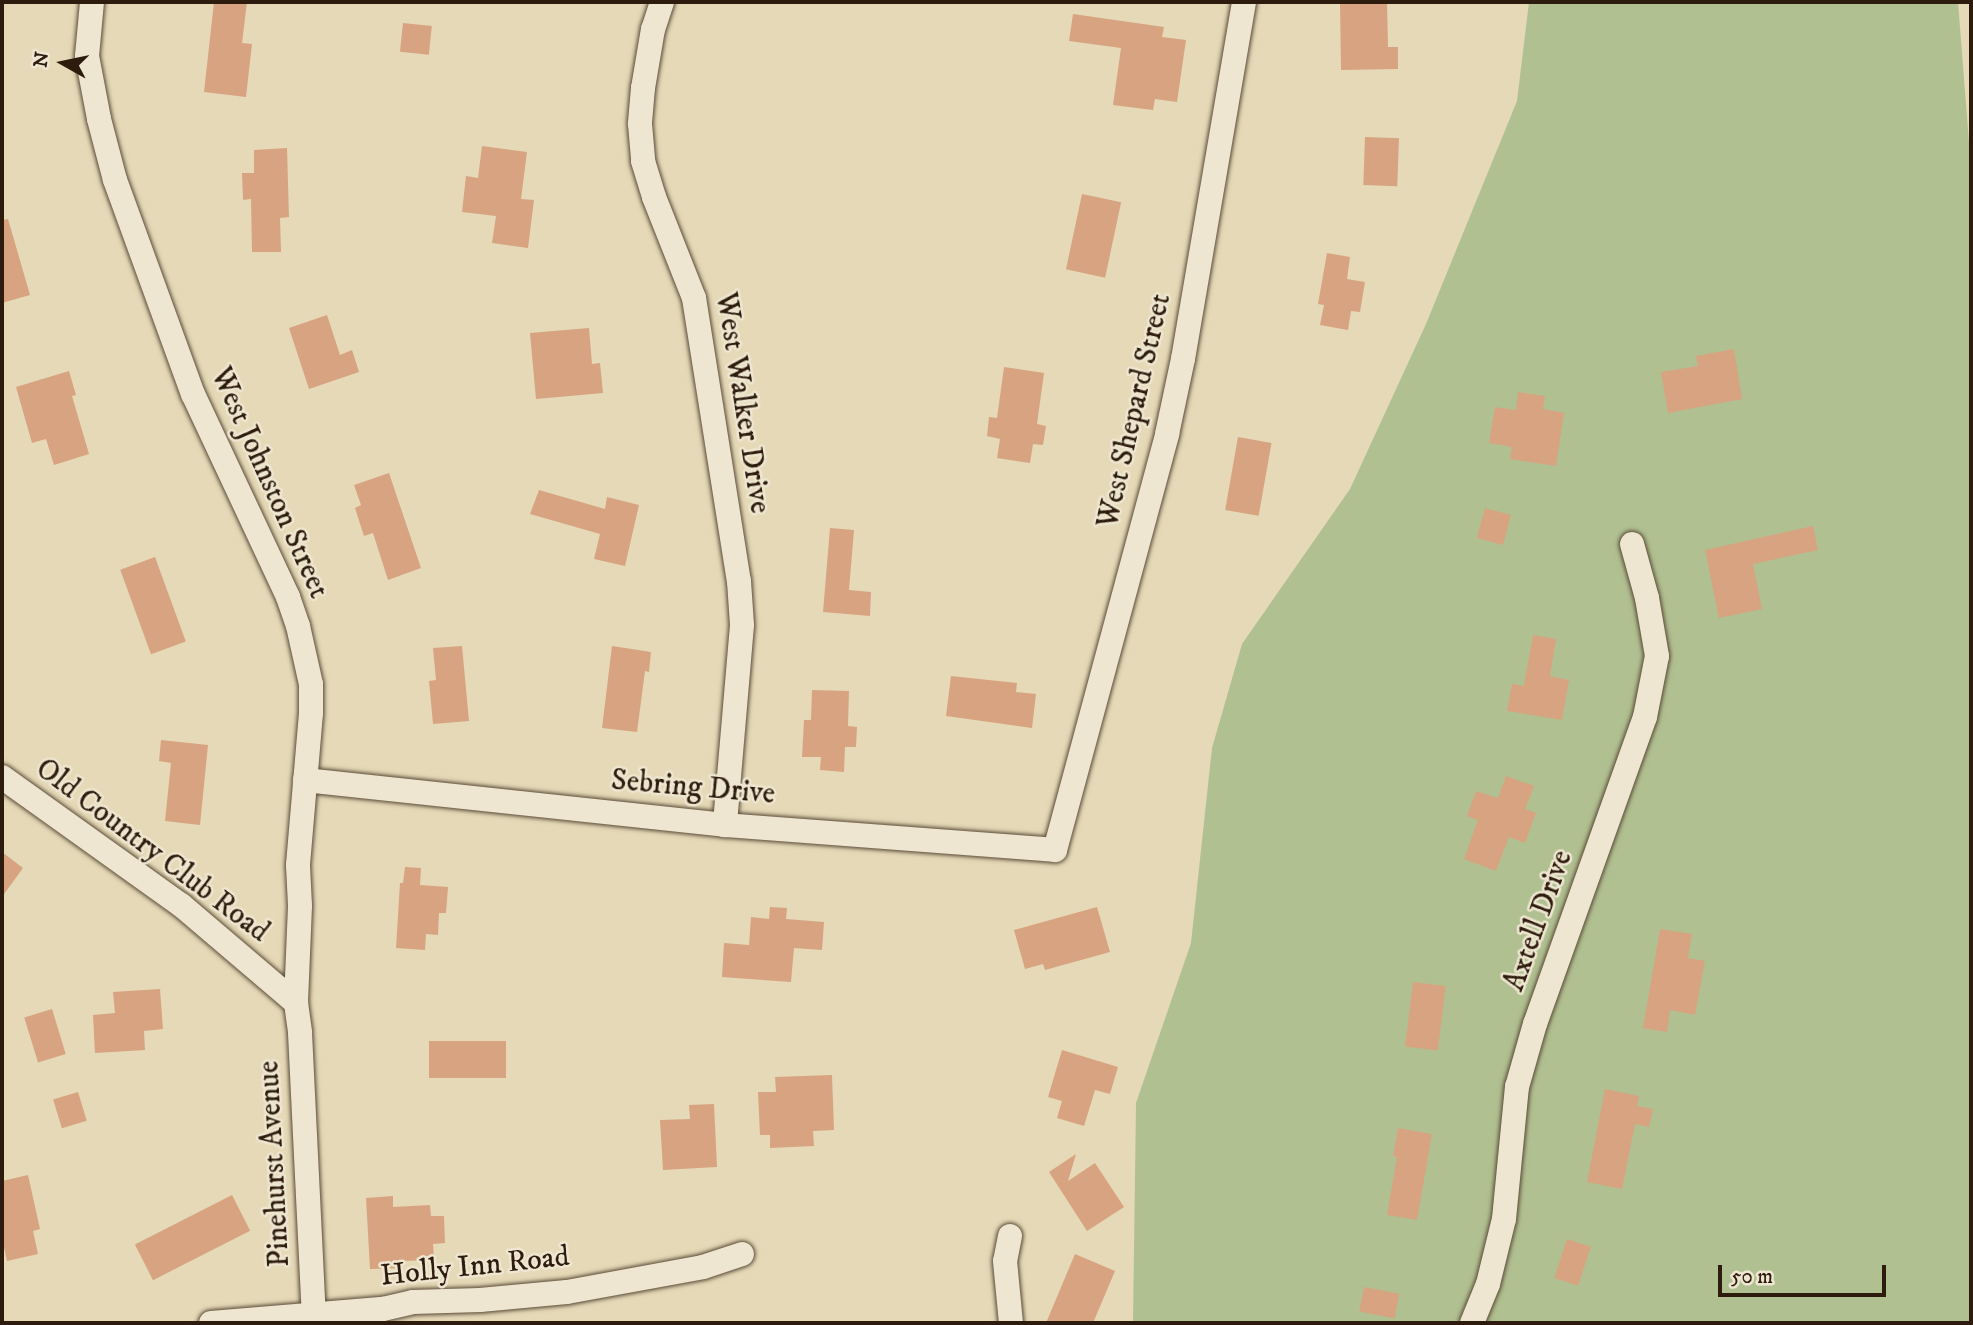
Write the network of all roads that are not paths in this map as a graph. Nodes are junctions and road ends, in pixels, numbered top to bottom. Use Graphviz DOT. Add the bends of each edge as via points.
graph roads {
  1 [pos="92,2"];
  2 [pos="662,2"];
  3 [pos="1244,2"];
  4 [pos="1632,544"];
  5 [pos="2,777"];
  6 [pos="305,780"];
  7 [pos="725,825"];
  8 [pos="1058,829"];
  9 [pos="296,1003"];
  10 [pos="1010,1236"];
  11 [pos="742,1254"];
  12 [pos="314,1319"];
  13 [pos="211,1323"];
  14 [pos="1011,1323"];
  15 [pos="1472,1323"];
  1 -- 6 [label="street, West Johnston Street" via="87,56 115,180 193,394 298,626 311,684"];
  2 -- 7 [label="street, West Walker Drive" via="643,88 643,161 694,298 740,592 742,625"];
  3 -- 8 [label="street, West Shepard Street" via="1184,359"];
  4 -- 15 [label="street, Axtell Drive" via="1657,656 1645,717 1535,1024 1517,1087 1504,1219 1488,1284"];
  5 -- 9 [label="street, Old Country Club Road" via="181,905"];
  6 -- 7 [label="street, Sebring Drive"];
  6 -- 9 [label="street, West Johnston Street" via="298,864"];
  7 -- 8 [label="street, Sebring Drive" via="1055,850"];
  9 -- 12 [label="street, Pinehurst Avenue"];
  10 -- 14 [label="street" via="1005,1261"];
  11 -- 12 [label="street, Holly Inn Road" via="703,1267 567,1292 413,1301"];
  12 -- 13 [label="street, Holly Inn Road"];
}
